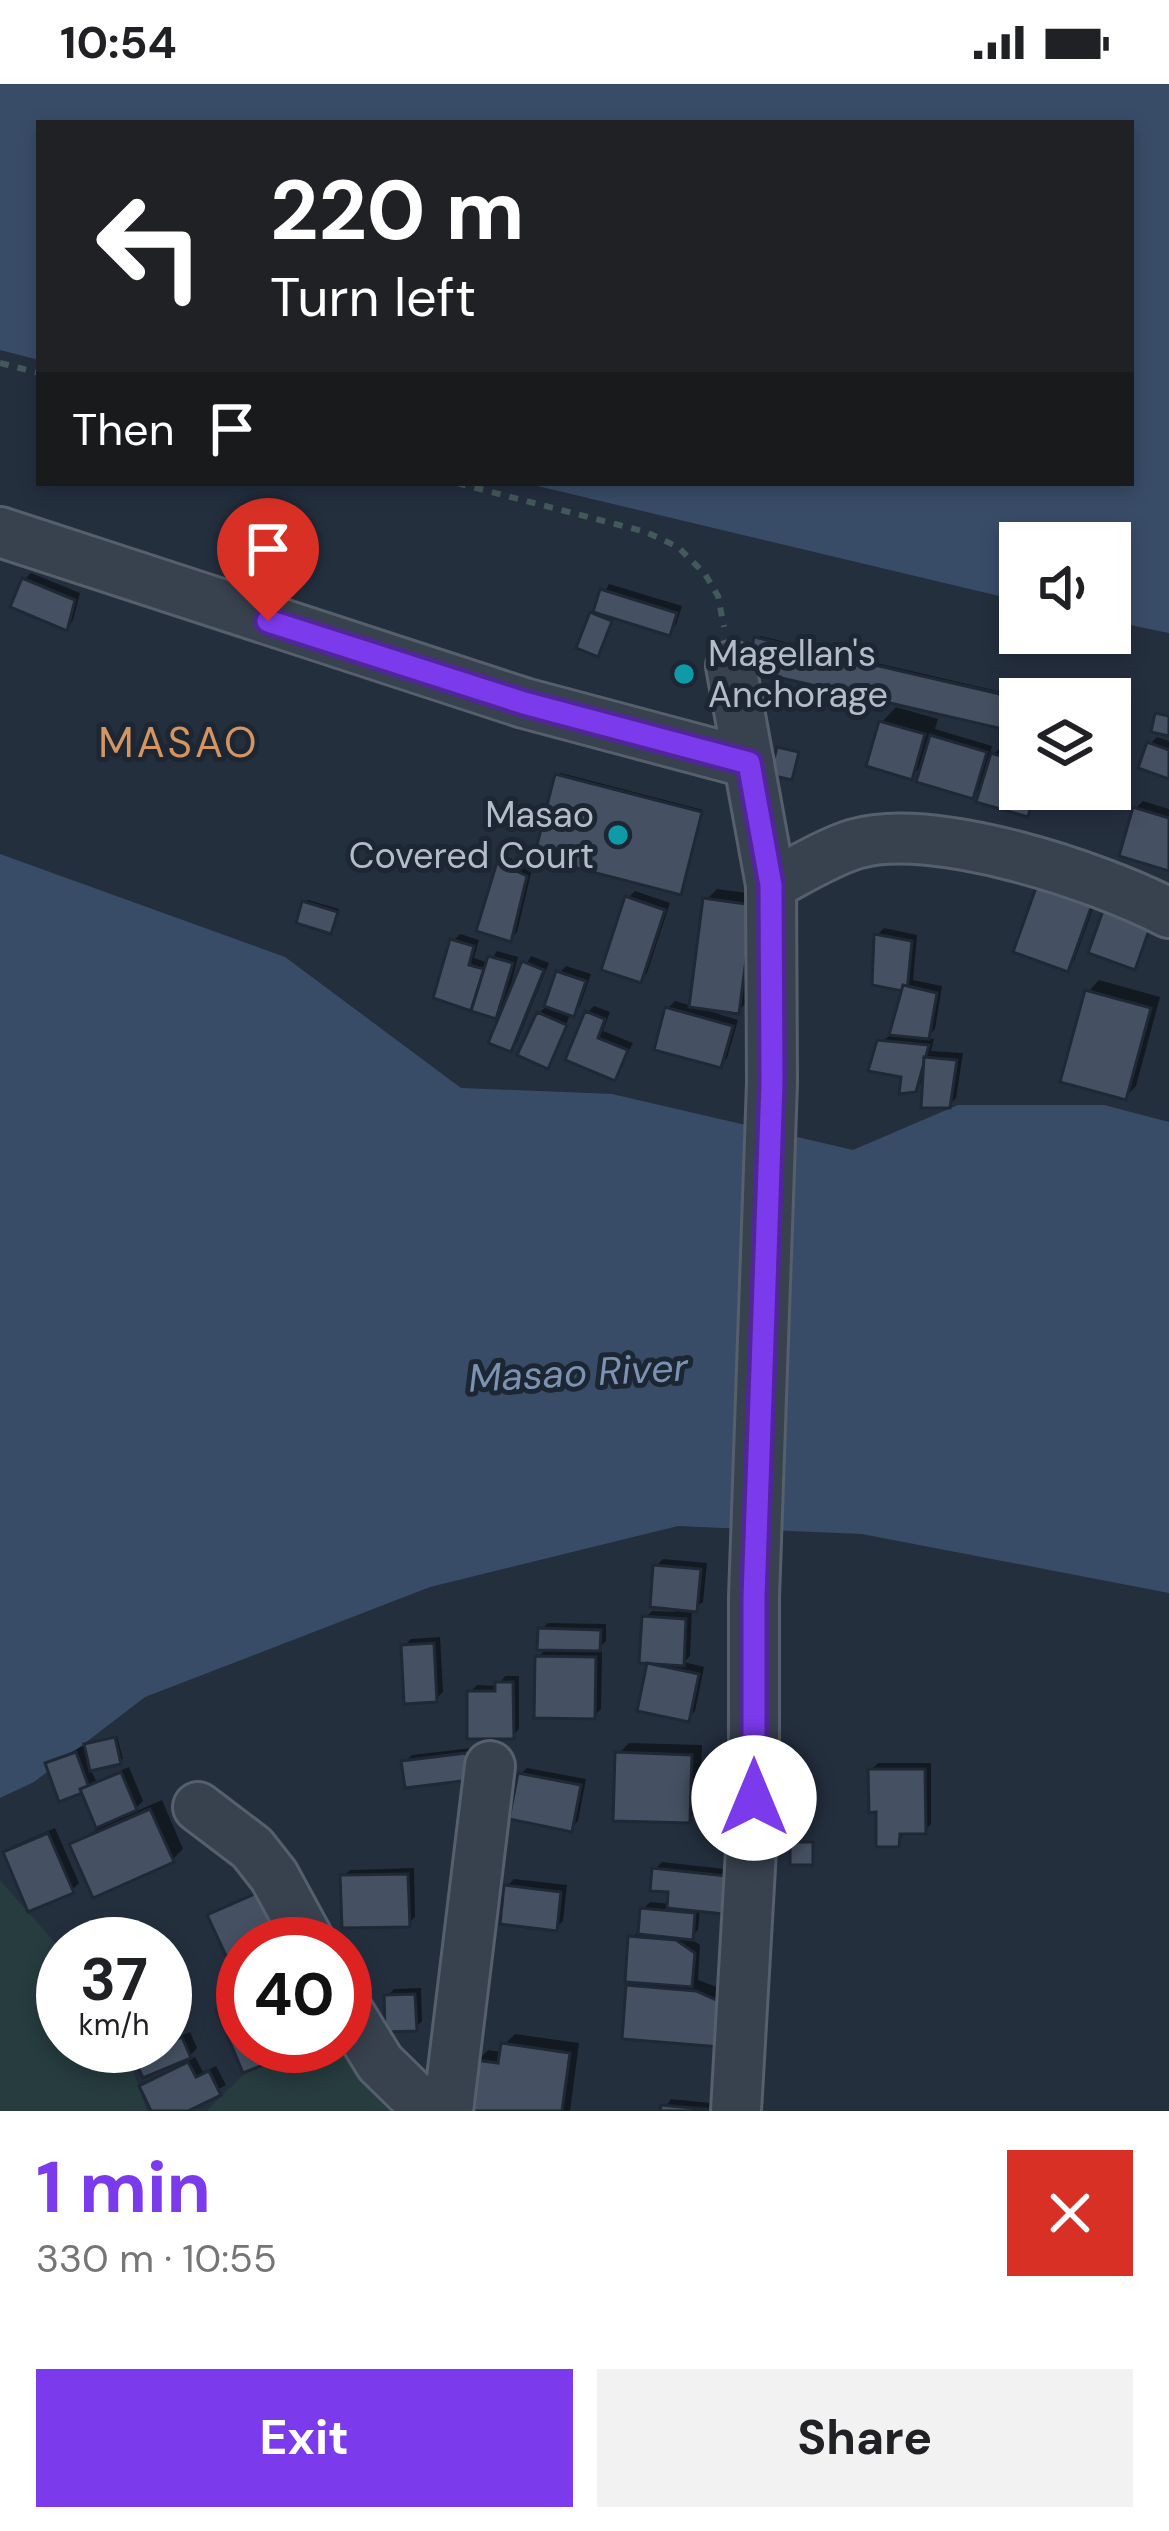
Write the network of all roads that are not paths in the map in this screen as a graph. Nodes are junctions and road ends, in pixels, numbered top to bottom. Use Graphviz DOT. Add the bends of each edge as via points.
graph roads {
  1 [pos="0,532"];
  2 [pos="731,666"];
  3 [pos="749,763"];
  4 [pos="771,885"];
  5 [pos="1169,913"];
  6 [pos="490,1766"];
  7 [pos="198,1807"];
  8 [pos="296,1917"];
  9 [pos="372,2050"];
  10 [pos="429,2111"];
  11 [pos="448,2111"];
  12 [pos="736,2111"];
  1 -- 3 [label="street" via="502,696"];
  2 -- 3 [label="street"];
  3 -- 4 [label="street"];
  4 -- 5 [label="street" via="856,844 901,838 1101,880"];
  4 -- 12 [label="street" via="754,1798"];
  6 -- 11 [label="street"];
  7 -- 8 [label="street" via="251,1848"];
  9 -- 10 [label="street"];
}
